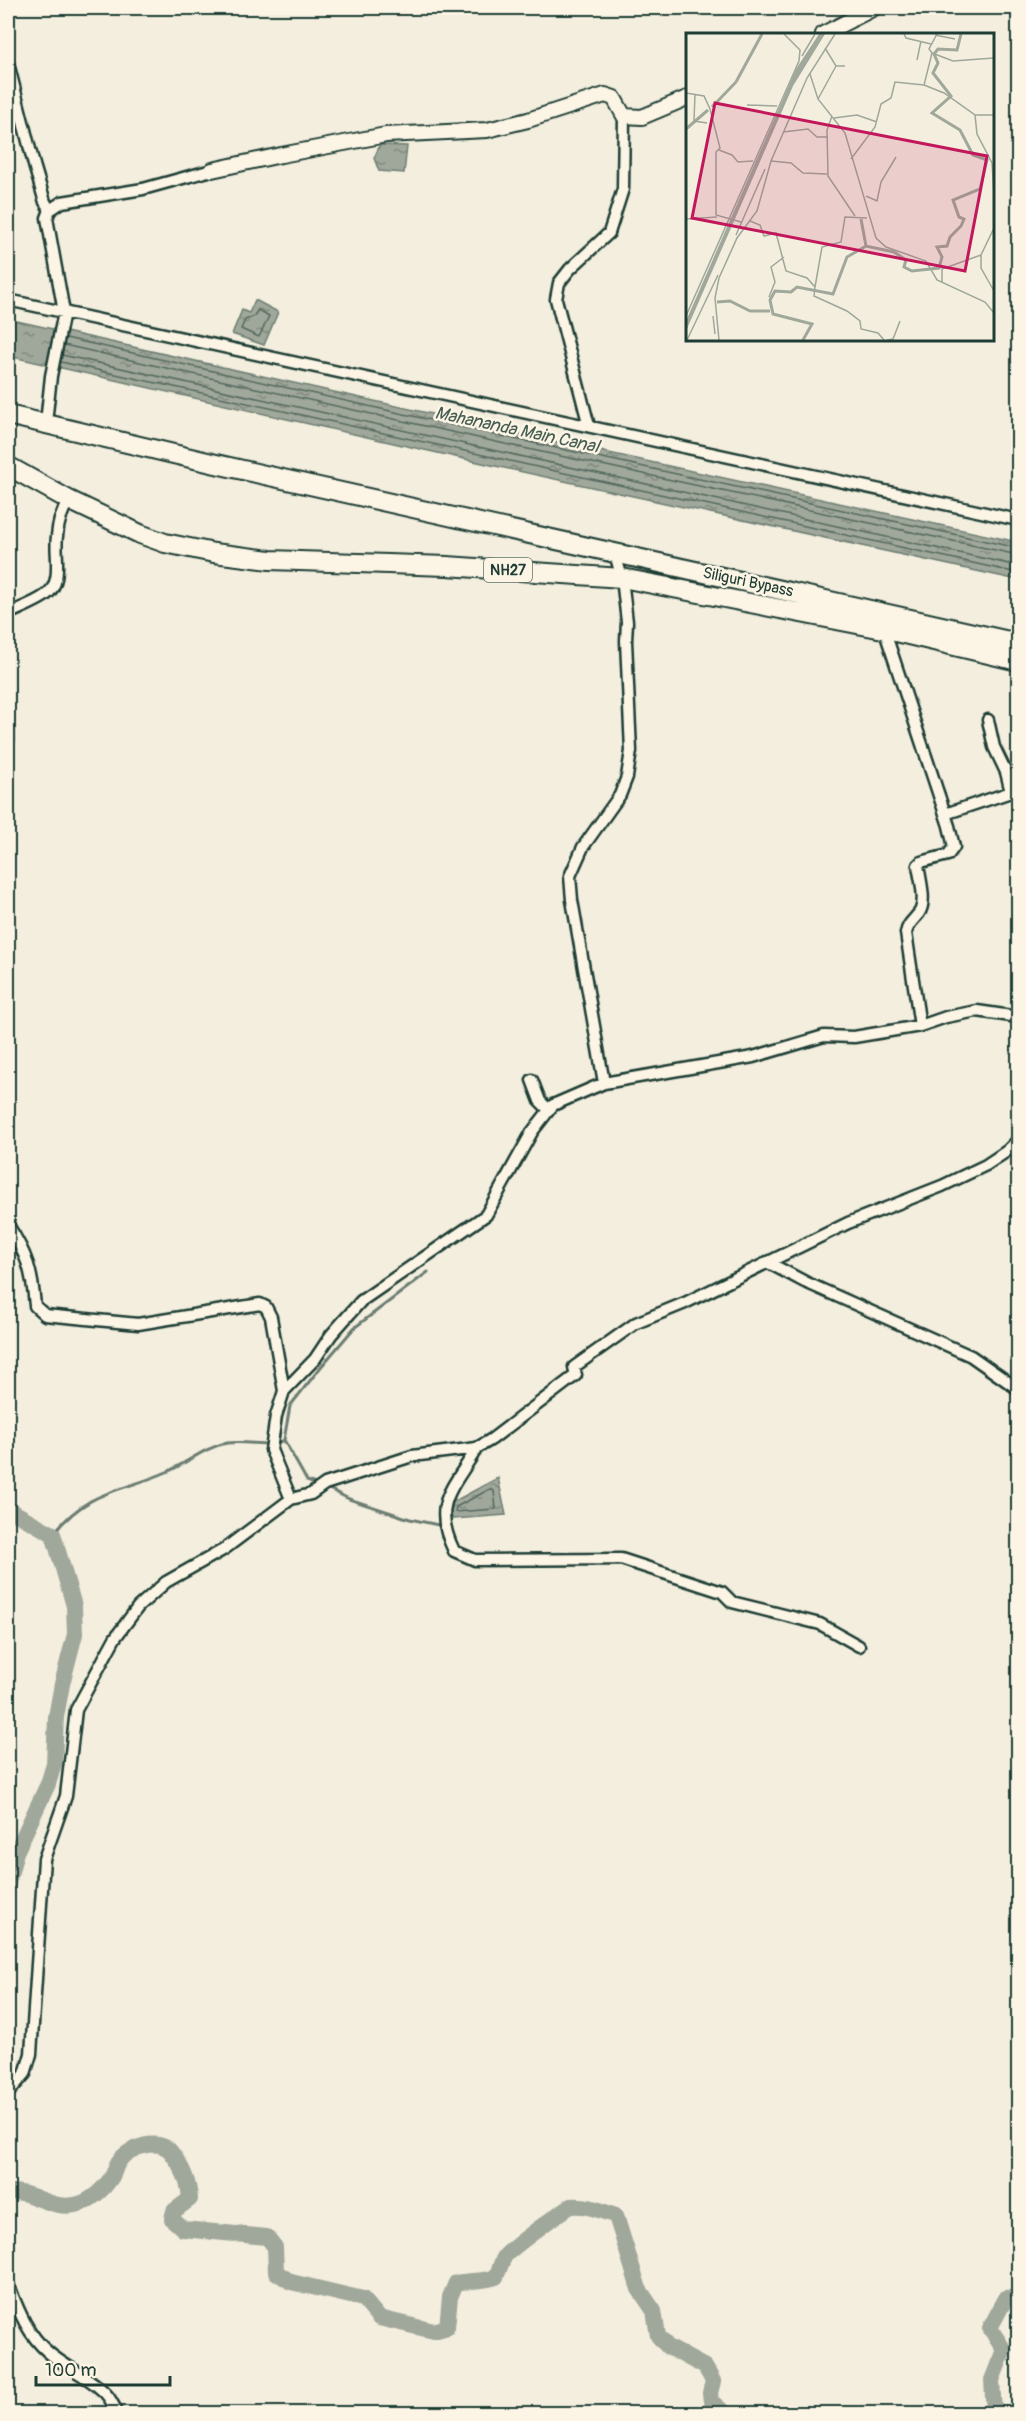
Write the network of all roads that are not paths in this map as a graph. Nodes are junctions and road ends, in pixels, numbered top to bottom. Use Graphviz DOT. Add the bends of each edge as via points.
graph roads {
  1 [pos="874,8"];
  2 [pos="825,33"];
  3 [pos="8,63"];
  4 [pos="686,98"];
  5 [pos="624,116"];
  6 [pos="212,170"];
  7 [pos="50,210"];
  8 [pos="8,300"];
  9 [pos="64,312"];
  10 [pos="8,415"];
  11 [pos="46,423"];
  12 [pos="589,426"];
  13 [pos="8,466"];
  14 [pos="69,500"];
  15 [pos="1018,520"];
  16 [pos="615,554"];
  17 [pos="622,578"];
  18 [pos="8,614"];
  19 [pos="881,620"];
  20 [pos="1018,643"];
  21 [pos="1018,661"];
  22 [pos="988,720"];
  23 [pos="8,730"];
  24 [pos="8,741"];
  25 [pos="945,814"];
  26 [pos="1018,1017"];
  27 [pos="920,1026"];
  28 [pos="532,1080"];
  29 [pos="604,1083"];
  30 [pos="549,1110"];
  31 [pos="1018,1140"];
  32 [pos="8,1225"];
  33 [pos="767,1262"];
  34 [pos="1018,1389"];
  35 [pos="284,1391"];
  36 [pos="477,1448"];
  37 [pos="291,1499"];
  38 [pos="859,1646"];
  39 [pos="8,2093"];
  40 [pos="8,2284"];
  41 [pos="118,2414"];
  1 -- 2 [label="street"];
  3 -- 7 [label="street" via="34,165"];
  4 -- 5 [label="street" via="642,117"];
  5 -- 6 [label="street" via="614,98 605,95 487,130 386,135"];
  5 -- 12 [label="street" via="623,189 609,233 570,269 559,283 556,299"];
  6 -- 7 [label="street" via="143,189 62,202"];
  7 -- 9 [label="street" via="47,218"];
  8 -- 9 [label="street"];
  9 -- 11 [label="street"];
  9 -- 12 [label="street"];
  10 -- 11 [label="highway, NH27"];
  11 -- 16 [label="highway, Siliguri Bypass / NH27"];
  12 -- 15 [label="street"];
  13 -- 14 [label="highway, NH27"];
  14 -- 17 [label="highway, NH27" via="140,534 214,553 270,560 447,566"];
  14 -- 18 [label="street" via="59,522 56,574 51,590"];
  16 -- 17 [label="street"];
  16 -- 19 [label="highway, Siliguri Bypass / NH27"];
  17 -- 19 [label="highway, NH27"];
  17 -- 29 [label="street" via="632,751 620,795 583,847 570,876"];
  19 -- 20 [label="highway, Siliguri Bypass / NH27"];
  19 -- 21 [label="highway, NH27"];
  19 -- 25 [label="street"];
  22 -- 25 [label="street" via="1011,792"];
  23 -- 24 [label="street"];
  25 -- 27 [label="street" via="954,847 948,855 918,866 920,912 908,924 906,933"];
  26 -- 27 [label="street" via="977,1011"];
  27 -- 29 [label="street" via="854,1037 824,1036 753,1057"];
  28 -- 30 [label="street" via="540,1101"];
  29 -- 30 [label="street"];
  30 -- 35 [label="street" via="532,1132 486,1215 361,1301"];
  31 -- 33 [label="street" via="986,1165"];
  32 -- 35 [label="street" via="33,1274 35,1306 45,1315 138,1324 260,1304 266,1307"];
  33 -- 34 [label="street" via="971,1356"];
  33 -- 36 [label="street" via="636,1323 574,1367 576,1375"];
  35 -- 37 [label="street" via="271,1450"];
  36 -- 37 [label="street" via="412,1456"];
  36 -- 38 [label="street" via="443,1504 445,1533 454,1551 475,1560 621,1559 722,1592 732,1602 820,1624"];
  37 -- 39 [label="street" via="224,1550 166,1582 138,1607 115,1638 76,1710 66,1796 44,1859 31,2054 25,2074"];
  40 -- 41 [label="street" via="26,2327 46,2351 102,2389"];
}
